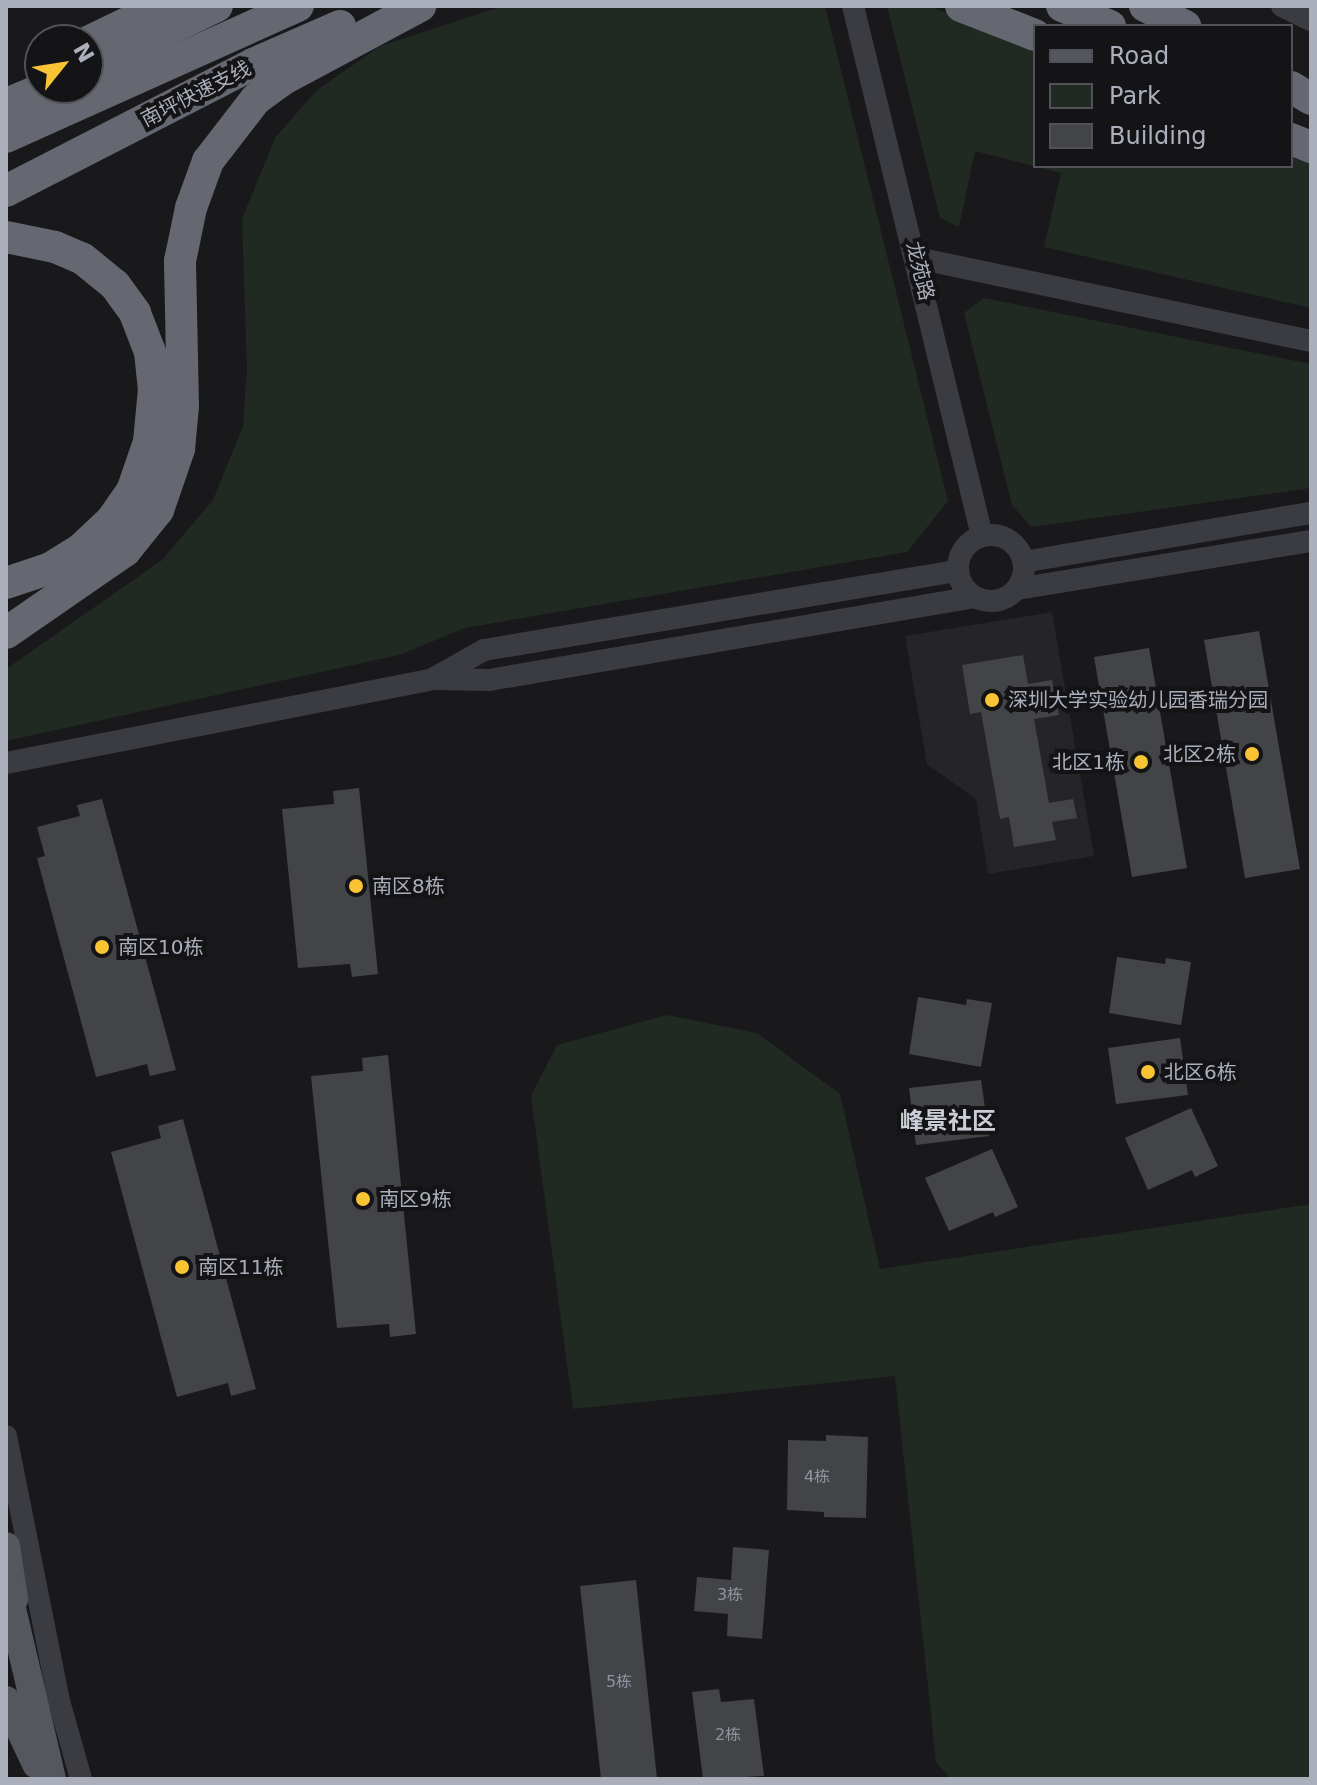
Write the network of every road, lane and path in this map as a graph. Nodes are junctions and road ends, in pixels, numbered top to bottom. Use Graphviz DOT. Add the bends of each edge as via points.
graph roads {
  1 [pos="162,6"];
  2 [pos="217,6"];
  3 [pos="298,6"];
  4 [pos="390,6"];
  5 [pos="420,6"];
  6 [pos="853,6"];
  7 [pos="1062,6"];
  8 [pos="1145,6"];
  9 [pos="1282,6"];
  10 [pos="963,7"];
  11 [pos="1311,20"];
  12 [pos="1105,24"];
  13 [pos="1181,24"];
  14 [pos="104,34"];
  15 [pos="1033,34"];
  16 [pos="104,60"];
  17 [pos="1293,88"];
  18 [pos="1311,101"];
  19 [pos="6,137"];
  20 [pos="6,191"];
  21 [pos="6,237"];
  22 [pos="917,258"];
  23 [pos="1311,341"];
  24 [pos="1311,513"];
  25 [pos="982,536"];
  26 [pos="1311,541"];
  27 [pos="1023,562"];
  28 [pos="958,571"];
  29 [pos="6,583"];
  30 [pos="1017,589"];
  31 [pos="974,597"];
  32 [pos="6,633"];
  33 [pos="433,679"];
  34 [pos="6,763"];
  35 [pos="6,1436"];
  36 [pos="6,1546"];
  37 [pos="6,1583"];
  38 [pos="21,1647"];
  39 [pos="6,1700"];
  40 [pos="43,1779"];
  41 [pos="52,1779"];
  42 [pos="81,1779"];
  1 -- 14 [label="highway"];
  2 -- 16 [label="highway"];
  3 -- 19 [label="highway, 南坪快速支线"];
  4 -- 20 [label="highway, 南坪快速支线" via="253,64"];
  5 -- 32 [label="highway" via="273,86 256,99 208,161 180,261 183,406 179,449 158,510 125,551"];
  6 -- 22 [label="street, 龙苑路"];
  7 -- 12 [label="highway"];
  8 -- 13 [label="highway"];
  9 -- 11 [label="street"];
  10 -- 15 [label="highway"];
  17 -- 18 [label="highway"];
  21 -- 29 [label="highway" via="83,259 115,285 145,339 154,389 149,442 132,491 112,520 51,568"];
  22 -- 23 [label="street"];
  22 -- 25 [label="street, 龙苑路"];
  24 -- 27 [label="street"];
  25 -- 27 [label="street" via="1012,544"];
  25 -- 28 [label="street" via="964,549"];
  26 -- 30 [label="street"];
  27 -- 30 [label="street"];
  28 -- 31 [label="street"];
  28 -- 33 [label="street" via="484,650"];
  30 -- 31 [label="street" via="997,601"];
  31 -- 33 [label="street" via="489,680"];
  33 -- 34 [label="street"];
  35 -- 42 [label="street" via="59,1701"];
  36 -- 38 [label="main road"];
  37 -- 38 [label="main road"];
  38 -- 41 [label="main road"];
  39 -- 40 [label="main road"];
}
